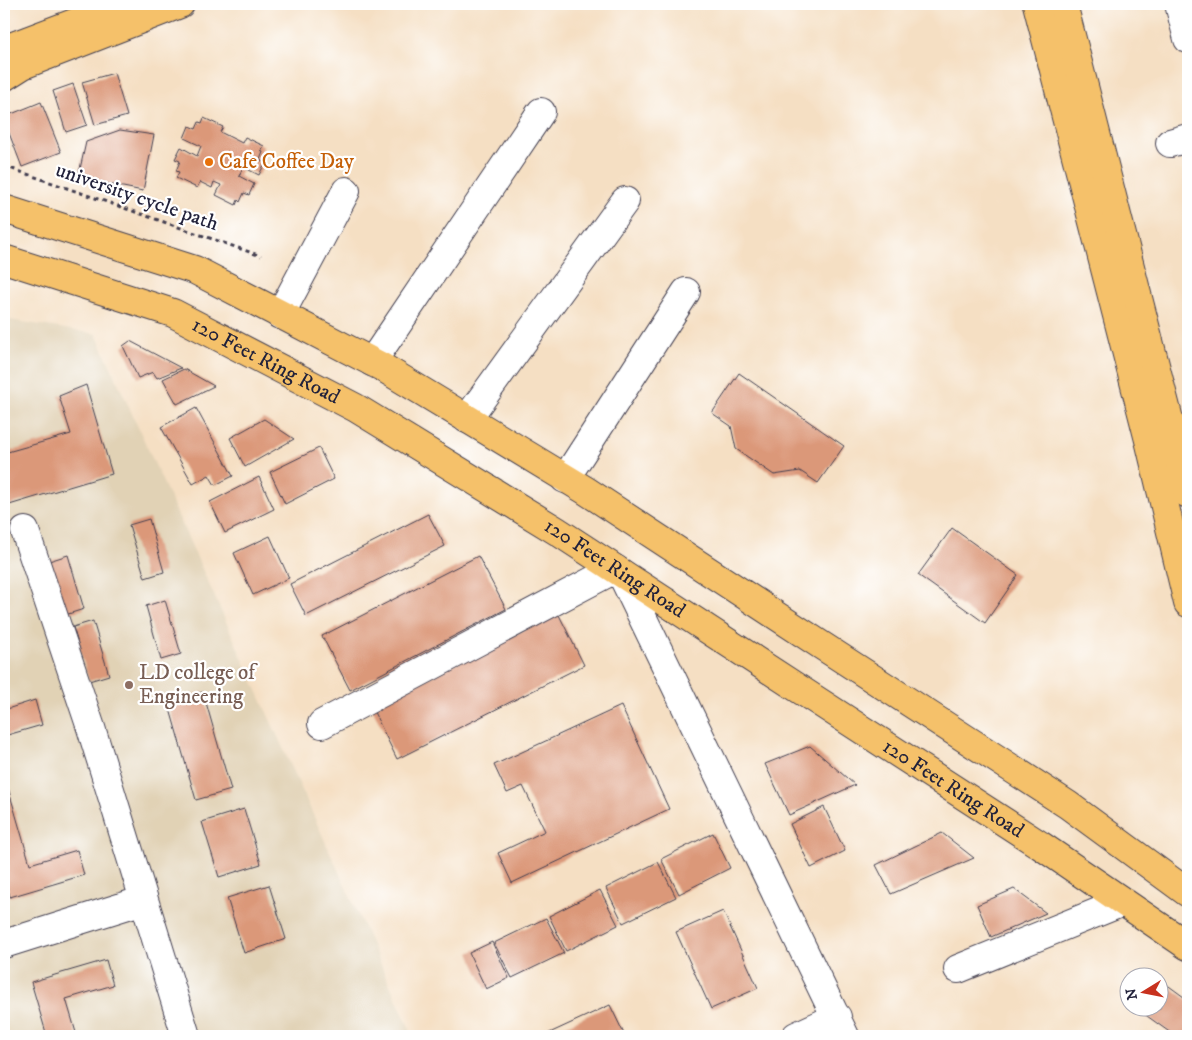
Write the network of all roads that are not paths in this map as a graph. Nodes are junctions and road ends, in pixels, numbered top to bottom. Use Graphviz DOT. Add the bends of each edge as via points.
graph roads {
  1 [pos="124,4"];
  2 [pos="180,4"];
  3 [pos="1037,4"];
  4 [pos="1063,4"];
  5 [pos="1180,4"];
  6 [pos="1188,39"];
  7 [pos="4,52"];
  8 [pos="4,77"];
  9 [pos="541,112"];
  10 [pos="346,191"];
  11 [pos="625,201"];
  12 [pos="4,209"];
  13 [pos="4,259"];
  14 [pos="686,292"];
  15 [pos="280,315"];
  16 [pos="372,362"];
  17 [pos="467,419"];
  18 [pos="566,479"];
  19 [pos="1188,494"];
  20 [pos="26,531"];
  21 [pos="618,571"];
  22 [pos="1188,603"];
  23 [pos="322,724"];
  24 [pos="1188,893"];
  25 [pos="144,900"];
  26 [pos="1123,902"];
  27 [pos="4,944"];
  28 [pos="1188,946"];
  29 [pos="958,968"];
  30 [pos="841,1027"];
  31 [pos="186,1036"];
  32 [pos="796,1036"];
  1 -- 7 [label="main road"];
  2 -- 8 [label="main road" via="23,65"];
  3 -- 22 [label="main road"];
  4 -- 19 [label="main road"];
  5 -- 6 [label="street"];
  9 -- 16 [label="street"];
  10 -- 15 [label="street"];
  11 -- 17 [label="street"];
  12 -- 15 [label="main road" via="195,270"];
  13 -- 21 [label="main road, 120 Feet Ring Road" via="173,313 356,408"];
  14 -- 18 [label="street"];
  15 -- 16 [label="main road"];
  16 -- 17 [label="main road"];
  17 -- 18 [label="main road"];
  18 -- 24 [label="main road" via="1068,805"];
  20 -- 25 [label="street"];
  21 -- 23 [label="street"];
  21 -- 26 [label="main road, 120 Feet Ring Road"];
  21 -- 30 [label="street"];
  25 -- 27 [label="street"];
  25 -- 31 [label="street"];
  26 -- 28 [label="main road, 120 Feet Ring Road"];
  26 -- 29 [label="street"];
  30 -- 32 [label="street"];
}
